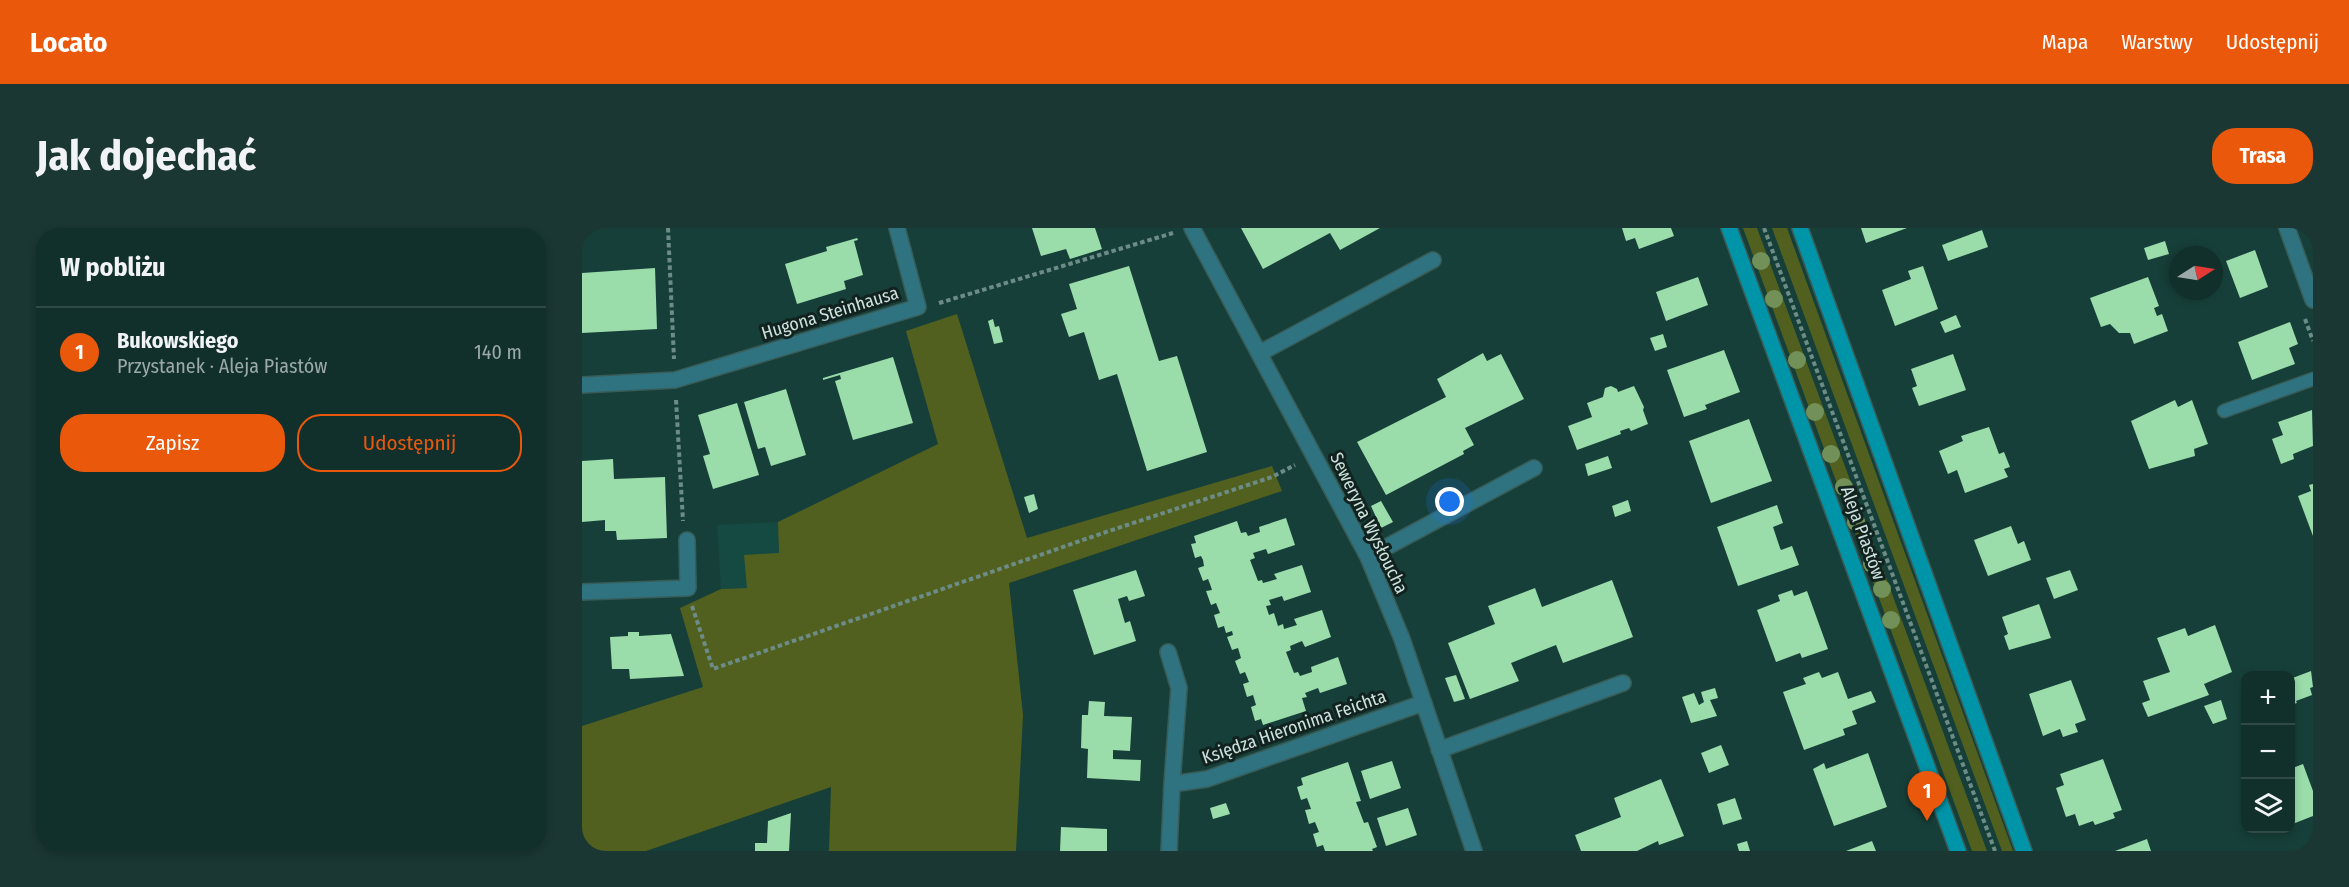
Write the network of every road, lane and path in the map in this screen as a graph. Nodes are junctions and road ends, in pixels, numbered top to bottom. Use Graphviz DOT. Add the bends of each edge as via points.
graph roads {
  1 [pos="668,228"];
  2 [pos="897,228"];
  3 [pos="1192,228"];
  4 [pos="1729,228"];
  5 [pos="1764,228"];
  6 [pos="1800,228"];
  7 [pos="2287,228"];
  8 [pos="1177,231"];
  9 [pos="1432,260"];
  10 [pos="2313,300"];
  11 [pos="918,307"];
  12 [pos="1260,353"];
  13 [pos="2313,379"];
  14 [pos="675,380"];
  15 [pos="582,385"];
  16 [pos="2224,411"];
  17 [pos="1534,468"];
  18 [pos="1272,477"];
  19 [pos="687,540"];
  20 [pos="1368,557"];
  21 [pos="688,588"];
  22 [pos="582,592"];
  23 [pos="1168,652"];
  24 [pos="1623,683"];
  25 [pos="1423,703"];
  26 [pos="1439,750"];
  27 [pos="1172,784"];
  28 [pos="2313,848"];
  29 [pos="1169,851"];
  30 [pos="1474,851"];
  31 [pos="1959,851"];
  32 [pos="1995,851"];
  33 [pos="2025,851"];
  34 [pos="2305,851"];
  1 -- 14 [label="path"];
  2 -- 11 [label="street, Hugona Steinhausa"];
  3 -- 12 [label="street, Seweryna Wysłoucha"];
  4 -- 31 [label="street, Aleja Piastów"];
  5 -- 32 [label="path"];
  6 -- 33 [label="street"];
  7 -- 10 [label="street"];
  8 -- 11 [label="path"];
  9 -- 12 [label="street"];
  11 -- 14 [label="street, Hugona Steinhausa"];
  12 -- 20 [label="street, Seweryna Wysłoucha"];
  13 -- 16 [label="lane"];
  14 -- 15 [label="street, Hugona Steinhausa"];
  14 -- 19 [label="path"];
  17 -- 20 [label="street"];
  18 -- 21 [label="path" via="713,669"];
  19 -- 21 [label="street"];
  20 -- 25 [label="street, Seweryna Wysłoucha"];
  21 -- 22 [label="street"];
  23 -- 27 [label="street" via="1179,688"];
  24 -- 26 [label="street"];
  25 -- 26 [label="street, Seweryna Wysłoucha"];
  25 -- 27 [label="street, Księdza Hieronima Feichta" via="1207,779"];
  26 -- 30 [label="street, Seweryna Wysłoucha"];
  27 -- 29 [label="street"];
  28 -- 34 [label="path"];
}
